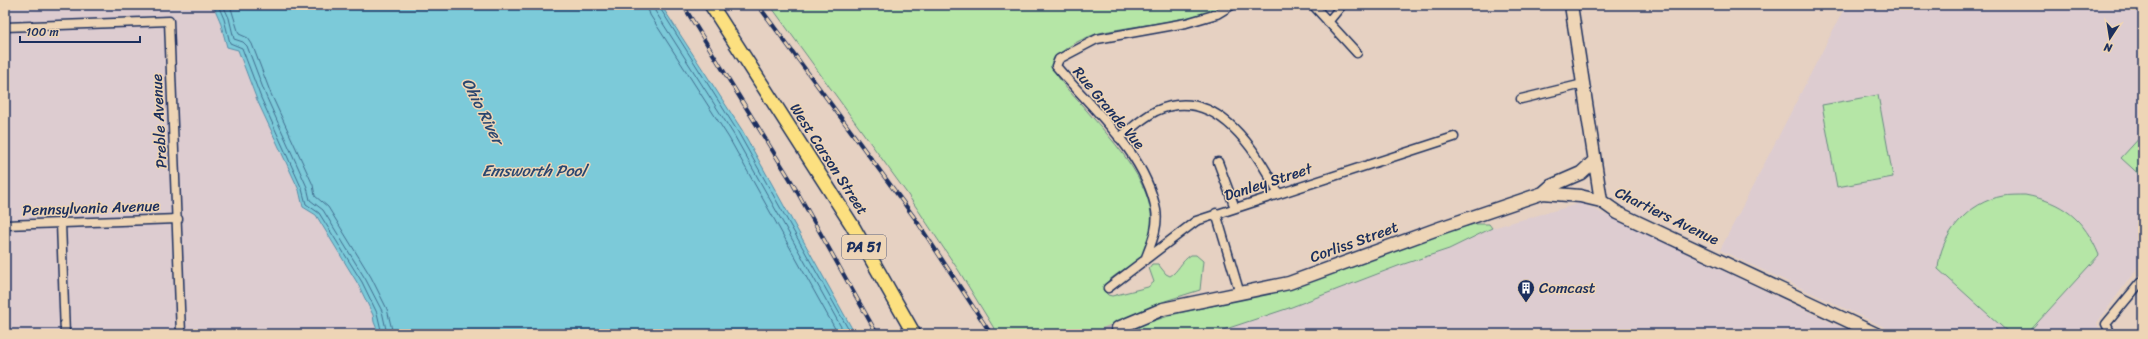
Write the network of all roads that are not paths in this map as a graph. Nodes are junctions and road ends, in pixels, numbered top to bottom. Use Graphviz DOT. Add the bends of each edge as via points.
graph roads {
  1 [pos="711,5"];
  2 [pos="1232,5"];
  3 [pos="1313,5"];
  4 [pos="1342,5"];
  5 [pos="1571,5"];
  6 [pos="1328,22"];
  7 [pos="5,27"];
  8 [pos="1356,53"];
  9 [pos="1583,84"];
  10 [pos="1521,99"];
  11 [pos="1454,137"];
  12 [pos="1119,138"];
  13 [pos="1594,161"];
  14 [pos="1218,162"];
  15 [pos="1278,193"];
  16 [pos="1543,193"];
  17 [pos="1600,201"];
  18 [pos="1235,208"];
  19 [pos="1216,213"];
  20 [pos="178,220"];
  21 [pos="61,223"];
  22 [pos="5,225"];
  23 [pos="1145,260"];
  24 [pos="2141,284"];
  25 [pos="1108,288"];
  26 [pos="1240,294"];
  27 [pos="1118,328"];
  28 [pos="65,334"];
  29 [pos="182,334"];
  30 [pos="914,334"];
  31 [pos="1876,334"];
  32 [pos="2111,334"];
  1 -- 30 [label="main road, West Carson Street / PA 51" via="852,225"];
  2 -- 12 [label="street, Rue Grande Vue" via="1217,14 1186,23 1097,39 1059,59 1056,66"];
  3 -- 6 [label="street"];
  4 -- 6 [label="street"];
  5 -- 9 [label="street, Chartiers Avenue"];
  6 -- 8 [label="street"];
  7 -- 20 [label="street, Preble Avenue" via="169,21"];
  9 -- 10 [label="street"];
  9 -- 13 [label="street, Chartiers Avenue"];
  11 -- 15 [label="street, Danley Street"];
  12 -- 15 [label="street" via="1156,111 1183,105 1199,107 1215,113 1234,128 1264,166"];
  12 -- 23 [label="street, Rue Grande Vue" via="1148,184 1156,211 1155,234"];
  13 -- 16 [label="street" via="1581,173 1551,186"];
  13 -- 17 [label="street, Chartiers Avenue"];
  14 -- 18 [label="street"];
  15 -- 18 [label="street, Danley Street"];
  16 -- 17 [label="street, Corliss Street" via="1580,196"];
  16 -- 26 [label="street, Corliss Street" via="1289,283"];
  17 -- 31 [label="street, Chartiers Avenue" via="1618,213"];
  18 -- 19 [label="street, Danley Street"];
  19 -- 23 [label="street, Danley Street" via="1196,221"];
  19 -- 26 [label="street"];
  20 -- 21 [label="street, Pennsylvania Avenue"];
  20 -- 29 [label="street, Preble Avenue"];
  21 -- 22 [label="street, Pennsylvania Avenue"];
  21 -- 28 [label="street"];
  23 -- 25 [label="street, Danley Street"];
  24 -- 32 [label="street" via="2106,324"];
  26 -- 27 [label="street, Corliss Street" via="1163,309"];
}
